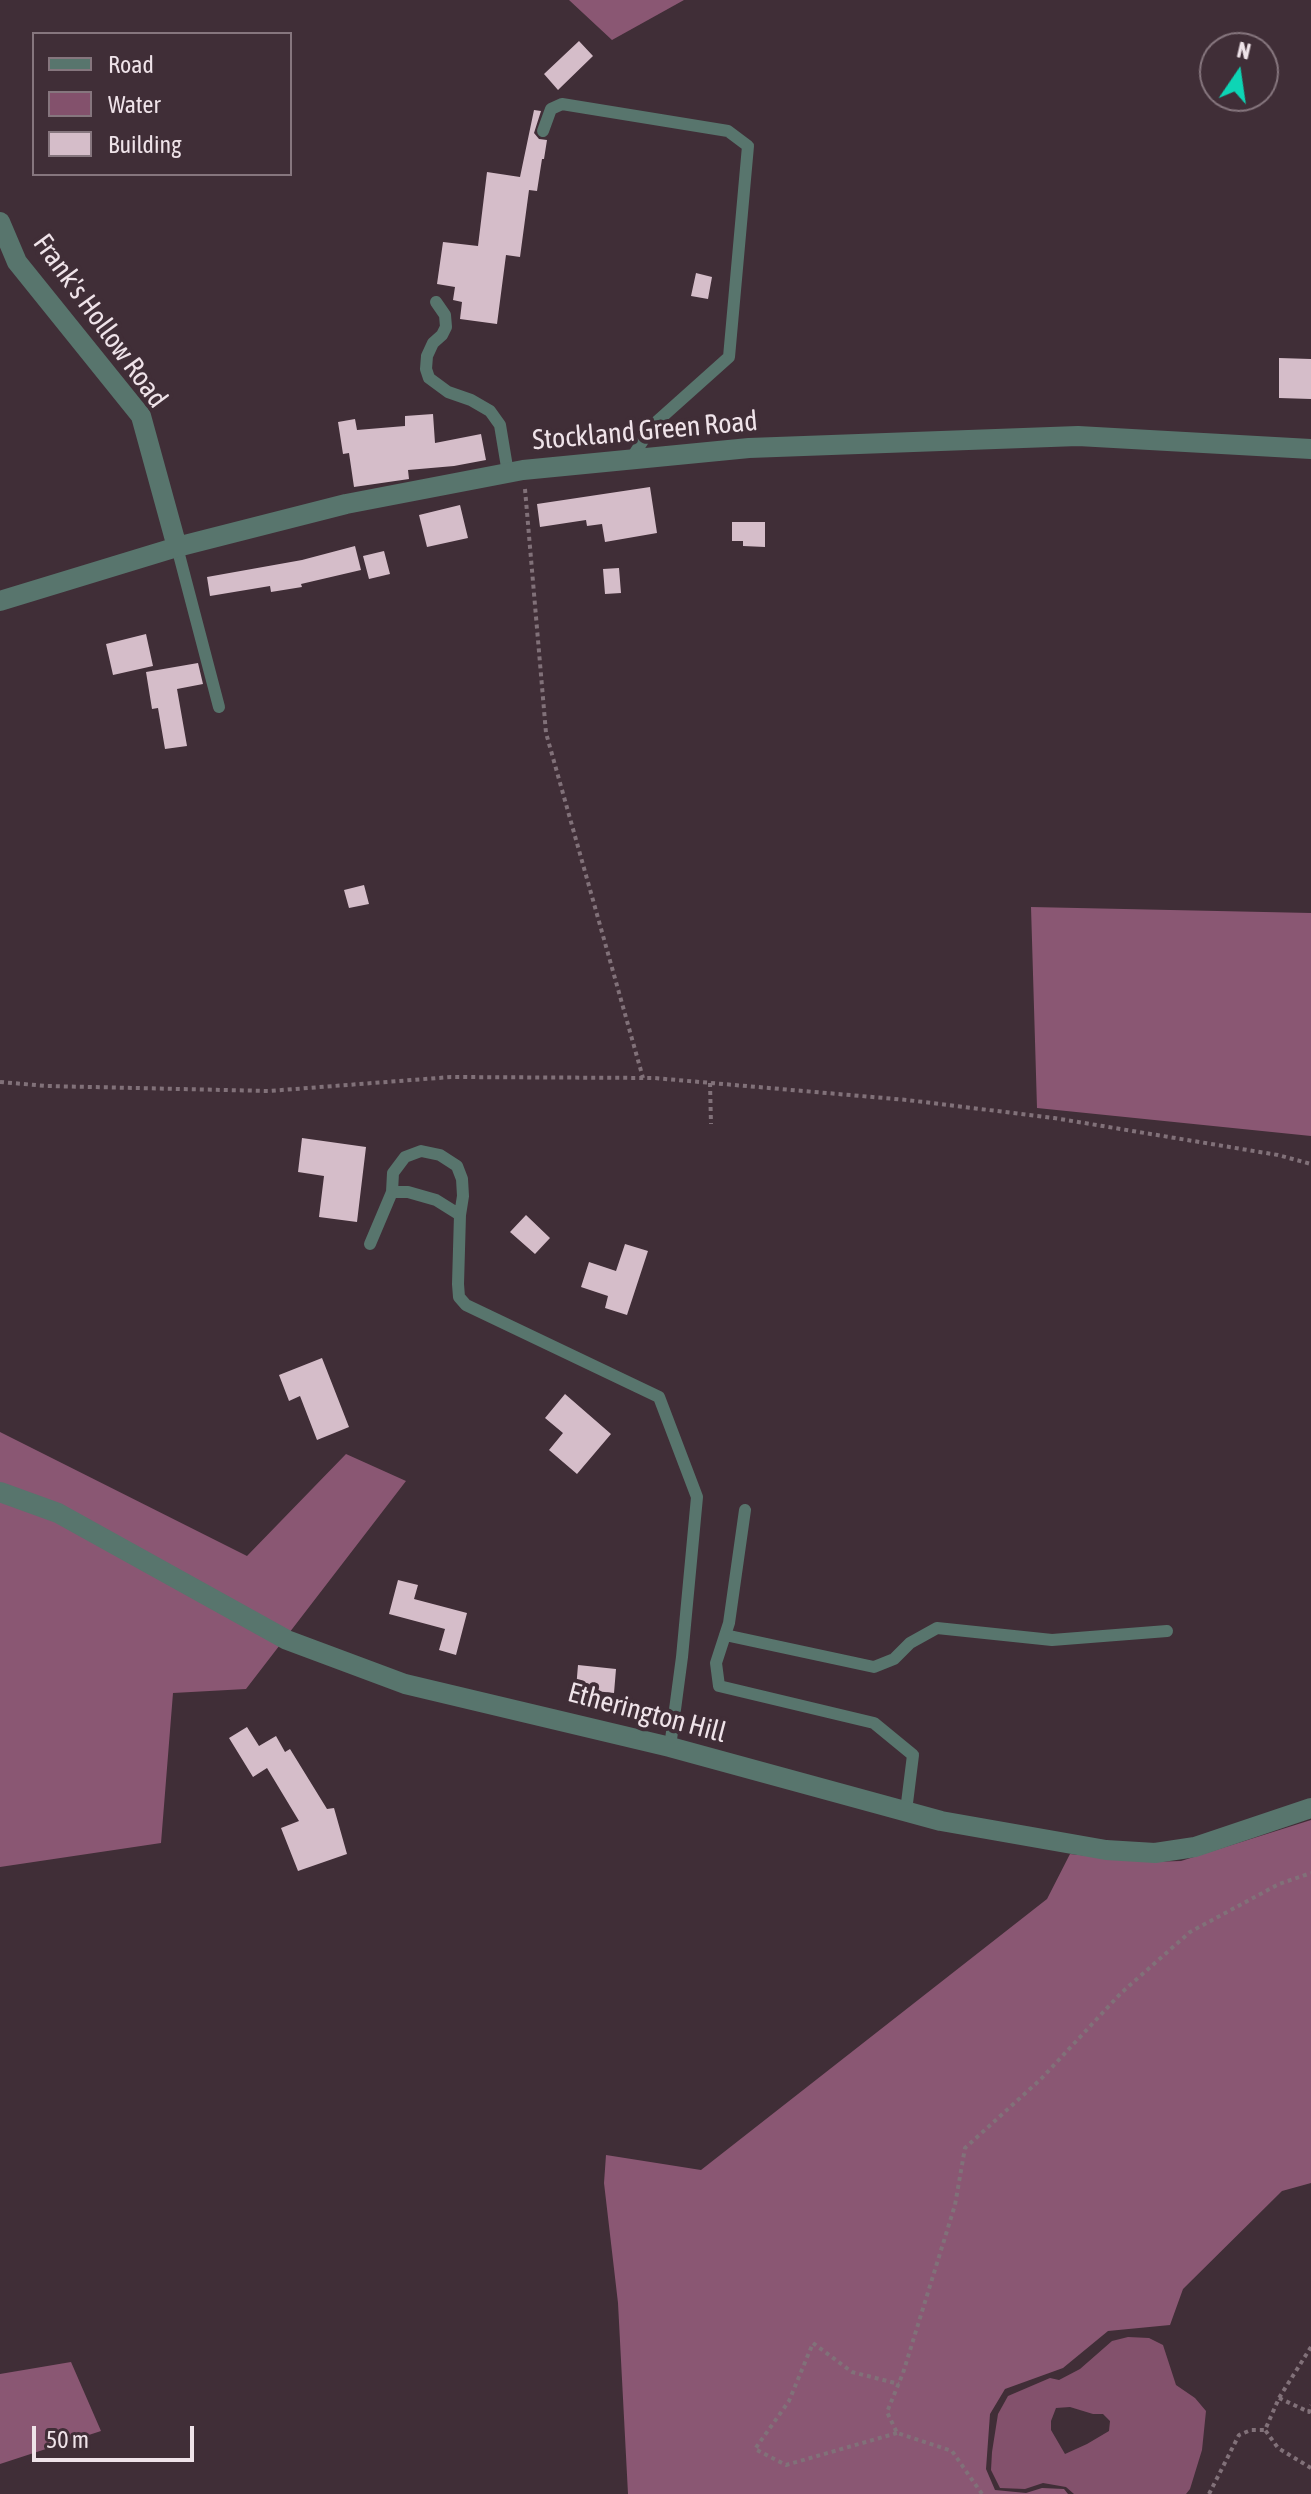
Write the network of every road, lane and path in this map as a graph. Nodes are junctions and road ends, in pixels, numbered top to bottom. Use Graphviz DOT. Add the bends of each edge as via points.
graph roads {
  1 [pos="543,131"];
  2 [pos="0,222"];
  3 [pos="436,302"];
  4 [pos="1311,449"];
  5 [pos="631,459"];
  6 [pos="515,472"];
  7 [pos="177,547"];
  8 [pos="0,601"];
  9 [pos="219,707"];
  10 [pos="643,1078"];
  11 [pos="0,1082"];
  12 [pos="710,1083"];
  13 [pos="711,1124"];
  14 [pos="1311,1164"];
  15 [pos="392,1192"];
  16 [pos="460,1215"];
  17 [pos="370,1244"];
  18 [pos="0,1492"];
  19 [pos="745,1510"];
  20 [pos="1167,1631"];
  21 [pos="725,1635"];
  22 [pos="670,1747"];
  23 [pos="1311,1808"];
  24 [pos="906,1811"];
  25 [pos="1311,1873"];
  26 [pos="1311,2347"];
  27 [pos="899,2384"];
  28 [pos="1279,2398"];
  29 [pos="1311,2405"];
  30 [pos="1265,2430"];
  31 [pos="897,2433"];
  32 [pos="1311,2468"];
  33 [pos="982,2494"];
  34 [pos="1209,2494"];
  1 -- 5 [label="lane" via="551,109 562,104 728,131 748,146 729,357 653,425"];
  2 -- 7 [label="street, Frank's Hollow Road" via="17,262 141,416"];
  3 -- 6 [label="lane" via="446,327 427,356 429,378 490,411"];
  4 -- 5 [label="street, Stockland Green Road" via="1078,436 749,448"];
  5 -- 6 [label="street, Stockland Green Road"];
  6 -- 7 [label="street, Stockland Green Road" via="346,504"];
  6 -- 10 [label="path" via="546,733"];
  7 -- 8 [label="street, Stockland Green Road"];
  7 -- 9 [label="lane"];
  10 -- 11 [label="path" via="451,1077 269,1091"];
  10 -- 12 [label="path"];
  12 -- 13 [label="path"];
  12 -- 14 [label="path" via="1054,1118"];
  15 -- 16 [label="lane" via="428,1197"];
  15 -- 16 [label="lane" via="393,1173 405,1157 421,1151 440,1155 457,1166 462,1179"];
  15 -- 17 [label="lane"];
  16 -- 22 [label="lane" via="458,1284 466,1305 659,1397 697,1497"];
  18 -- 22 [label="street, Etherington Hill" via="58,1513 302,1645 405,1684"];
  19 -- 21 [label="lane"];
  20 -- 21 [label="lane" via="1052,1640 937,1628 874,1667"];
  21 -- 24 [label="lane" via="716,1663 719,1686 874,1723 913,1755"];
  22 -- 24 [label="street, Etherington Hill"];
  23 -- 24 [label="street, Etherington Hill" via="1195,1847 1155,1853 1106,1850"];
  25 -- 27 [label="path" via="1279,1884 1190,1932 965,2148 955,2205"];
  26 -- 28 [label="path"];
  27 -- 31 [label="path" via="887,2412"];
  27 -- 31 [label="path" via="852,2372 813,2343 789,2401 755,2449 786,2465"];
  28 -- 29 [label="path" via="1309,2412"];
  28 -- 30 [label="path"];
  30 -- 32 [label="path" via="1278,2448"];
  30 -- 34 [label="path" via="1239,2435"];
  31 -- 33 [label="path" via="952,2451"];
}
